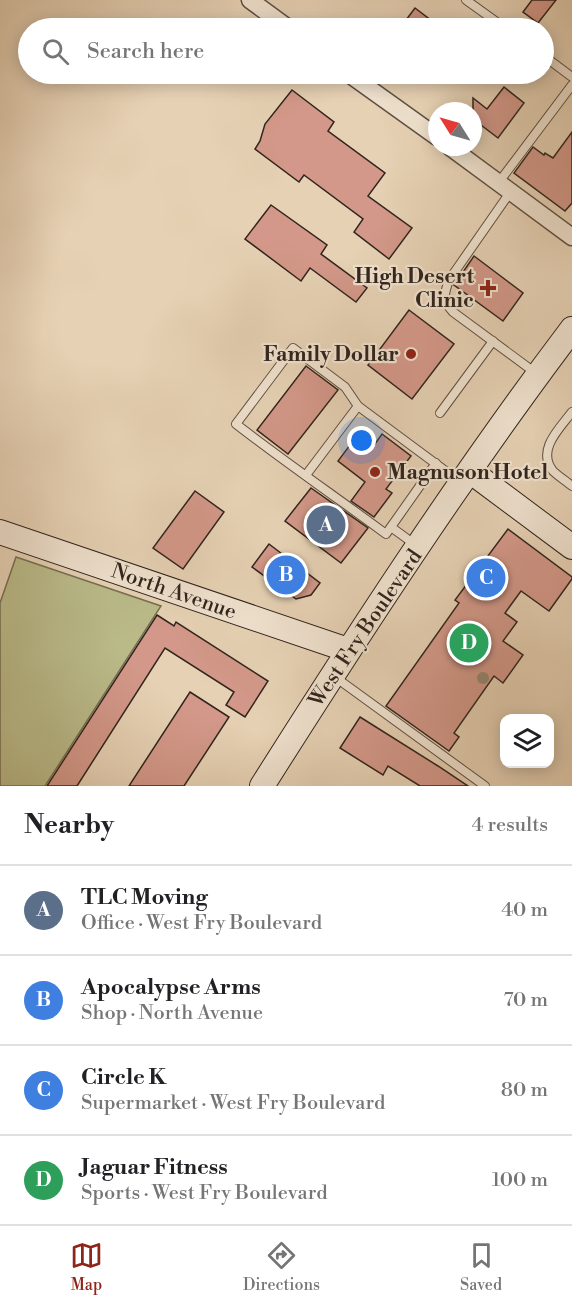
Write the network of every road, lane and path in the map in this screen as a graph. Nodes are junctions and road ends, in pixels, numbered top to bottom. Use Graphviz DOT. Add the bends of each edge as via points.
graph roads {
  1 [pos="250,0"];
  2 [pos="466,0"];
  3 [pos="270,7"];
  4 [pos="491,18"];
  5 [pos="554,64"];
  6 [pos="572,77"];
  7 [pos="364,84"];
  8 [pos="572,85"];
  9 [pos="428,130"];
  10 [pos="462,156"];
  11 [pos="505,187"];
  12 [pos="572,237"];
  13 [pos="572,329"];
  14 [pos="493,341"];
  15 [pos="538,374"];
  16 [pos="358,406"];
  17 [pos="572,412"];
  18 [pos="440,413"];
  19 [pos="436,464"];
  20 [pos="306,475"];
  21 [pos="466,477"];
  22 [pos="572,486"];
  23 [pos="391,527"];
  24 [pos="0,532"];
  25 [pos="418,547"];
  26 [pos="572,547"];
  27 [pos="348,650"];
  28 [pos="332,675"];
  29 [pos="262,786"];
  30 [pos="484,786"];
  1 -- 3 [label="street"];
  2 -- 4 [label="lane"];
  5 -- 6 [label="lane"];
  7 -- 9 [label="street"];
  8 -- 11 [label="lane"];
  10 -- 11 [label="street"];
  11 -- 12 [label="street"];
  11 -- 14 [label="lane" via="445,291 446,305"];
  13 -- 15 [label="main road, West Fry Boulevard"];
  14 -- 15 [label="lane"];
  14 -- 18 [label="lane"];
  15 -- 21 [label="main road, West Fry Boulevard"];
  16 -- 19 [label="lane"];
  16 -- 20 [label="lane"];
  16 -- 20 [label="lane" via="345,387 293,348 236,424"];
  17 -- 22 [label="lane" via="547,448 547,461"];
  19 -- 21 [label="lane"];
  19 -- 23 [label="lane"];
  20 -- 23 [label="lane" via="386,534"];
  21 -- 25 [label="main road, West Fry Boulevard"];
  21 -- 26 [label="main road"];
  23 -- 25 [label="lane"];
  24 -- 27 [label="main road, North Avenue"];
  25 -- 27 [label="main road, West Fry Boulevard"];
  27 -- 28 [label="main road, West Fry Boulevard"];
  28 -- 29 [label="main road, West Fry Boulevard"];
  28 -- 30 [label="lane"];
}
